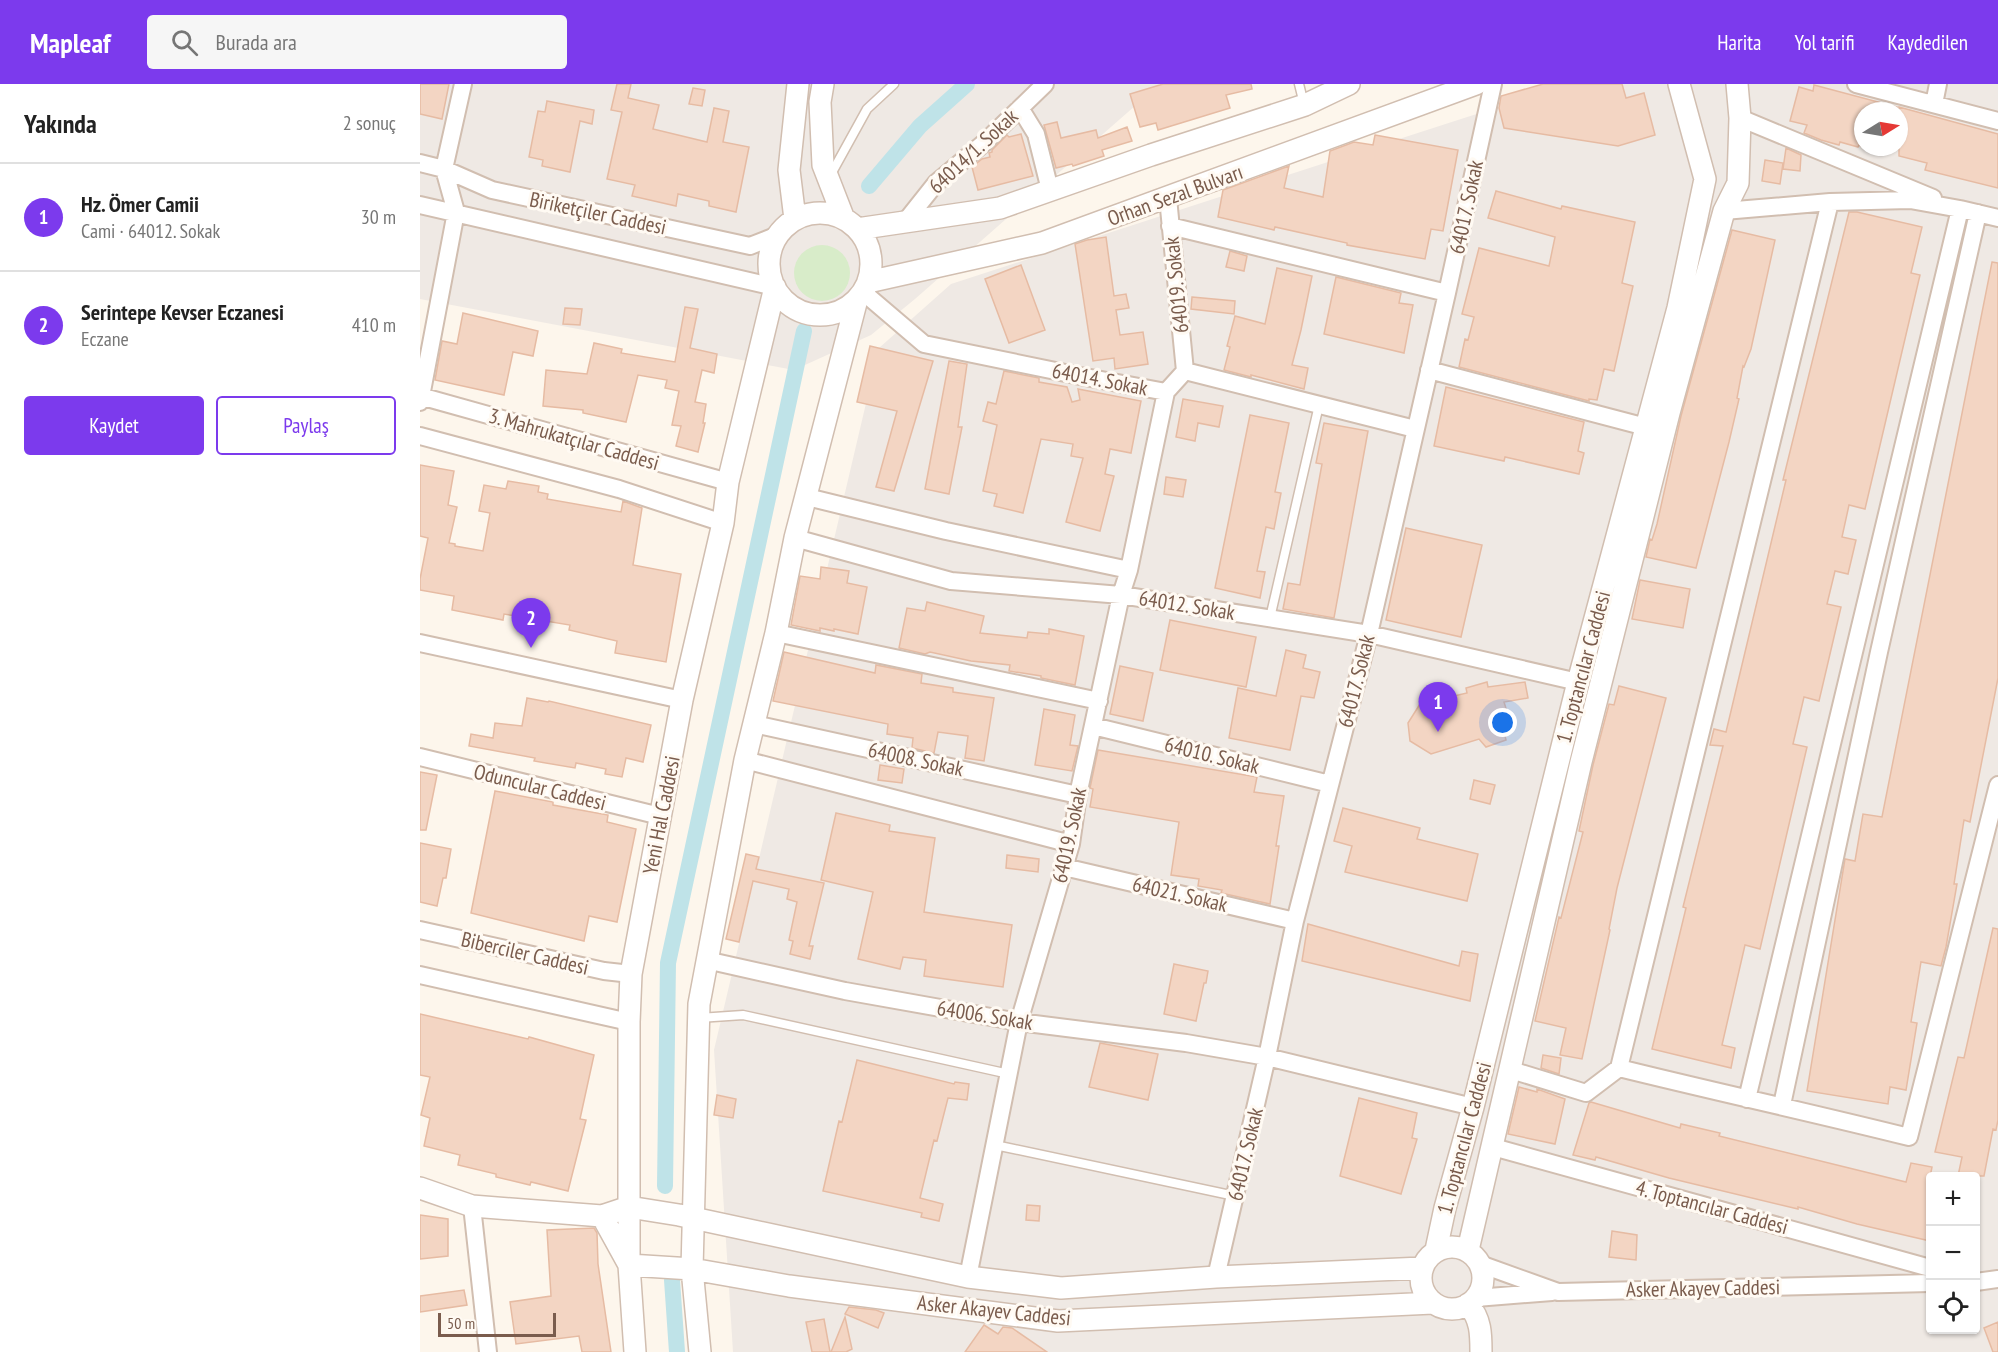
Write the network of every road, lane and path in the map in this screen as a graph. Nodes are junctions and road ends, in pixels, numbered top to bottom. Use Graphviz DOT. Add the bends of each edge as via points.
graph roads {
  1 [pos="463,84"];
  2 [pos="798,84"];
  3 [pos="823,84"];
  4 [pos="894,84"];
  5 [pos="1045,84"];
  6 [pos="1299,84"];
  7 [pos="1349,84"];
  8 [pos="1476,84"];
  9 [pos="1493,84"];
  10 [pos="1679,84"];
  11 [pos="1737,84"];
  12 [pos="1856,84"];
  13 [pos="1938,84"];
  14 [pos="1934,104"];
  15 [pos="1305,105"];
  16 [pos="1020,108"];
  17 [pos="1740,118"];
  18 [pos="1998,121"];
  19 [pos="420,163"];
  20 [pos="444,169"];
  21 [pos="829,179"];
  22 [pos="1705,179"];
  23 [pos="1738,183"];
  24 [pos="1050,190"];
  25 [pos="1168,198"];
  26 [pos="1830,202"];
  27 [pos="420,205"];
  28 [pos="1960,208"];
  29 [pos="1724,211"];
  30 [pos="456,212"];
  31 [pos="1978,213"];
  32 [pos="1998,218"];
  33 [pos="795,219"];
  34 [pos="905,222"];
  35 [pos="850,224"];
  36 [pos="1170,226"];
  37 [pos="778,235"];
  38 [pos="775,287"];
  39 [pos="862,291"];
  40 [pos="1447,293"];
  41 [pos="1429,370"];
  42 [pos="1185,371"];
  43 [pos="1166,392"];
  44 [pos="421,398"];
  45 [pos="1319,405"];
  46 [pos="1646,427"];
  47 [pos="1415,429"];
  48 [pos="420,436"];
  49 [pos="728,482"];
  50 [pos="807,497"];
  51 [pos="723,523"];
  52 [pos="795,538"];
  53 [pos="1129,570"];
  54 [pos="1121,595"];
  55 [pos="1270,618"];
  56 [pos="776,633"];
  57 [pos="1369,634"];
  58 [pos="420,643"];
  59 [pos="1578,682"];
  60 [pos="682,700"];
  61 [pos="1099,701"];
  62 [pos="754,724"];
  63 [pos="1093,726"];
  64 [pos="420,757"];
  65 [pos="745,760"];
  66 [pos="1330,784"];
  67 [pos="1998,785"];
  68 [pos="1078,795"];
  69 [pos="660,816"];
  70 [pos="1071,844"];
  71 [pos="1064,867"];
  72 [pos="1295,921"];
  73 [pos="420,930"];
  74 [pos="706,960"];
  75 [pos="631,974"];
  76 [pos="420,975"];
  77 [pos="698,1018"];
  78 [pos="629,1022"];
  79 [pos="1019,1022"];
  80 [pos="1267,1057"];
  81 [pos="1619,1068"];
  82 [pos="1510,1070"];
  83 [pos="1009,1074"];
  84 [pos="1747,1100"];
  85 [pos="1782,1105"];
  86 [pos="1473,1107"];
  87 [pos="995,1145"];
  88 [pos="1493,1147"];
  89 [pos="420,1188"];
  90 [pos="1235,1196"];
  91 [pos="472,1206"];
  92 [pos="628,1208"];
  93 [pos="602,1216"];
  94 [pos="693,1219"];
  95 [pos="1436,1250"];
  96 [pos="1474,1257"];
  97 [pos="629,1265"];
  98 [pos="1926,1267"];
  99 [pos="1422,1268"];
  100 [pos="692,1269"];
  101 [pos="969,1277"];
  102 [pos="1216,1277"];
  103 [pos="1926,1283"];
  104 [pos="1558,1292"];
  105 [pos="1472,1301"];
  106 [pos="1433,1303"];
  107 [pos="489,1352"];
  108 [pos="634,1352"];
  109 [pos="700,1352"];
  110 [pos="1481,1352"];
  1 -- 20 [label="street"];
  2 -- 33 [label="street" via="789,170"];
  3 -- 21 [label="street" via="820,102 824,165"];
  4 -- 21 [label="lane" via="867,109"];
  5 -- 16 [label="street, 64014/1. Sokak"];
  6 -- 15 [label="lane"];
  7 -- 15 [label="street, Orhan Sezal Bulvarı"];
  8 -- 25 [label="street, Orhan Sezal Bulvarı"];
  9 -- 40 [label="street, 64017. Sokak"];
  10 -- 22 [label="street, 1. Toptancılar Caddesi"];
  11 -- 17 [label="street, 1. Toptancılar Caddesi"];
  12 -- 14 [label="street"];
  13 -- 14 [label="street"];
  14 -- 18 [label="street"];
  15 -- 24 [label="street, Orhan Sezal Bulvarı"];
  16 -- 24 [label="street" via="1036,134"];
  16 -- 34 [label="street, 64014/1. Sokak" via="936,183"];
  17 -- 23 [label="street, 1. Toptancılar Caddesi"];
  17 -- 28 [label="street"];
  19 -- 20 [label="street, Biriketçiler Caddesi"];
  20 -- 30 [label="street"];
  20 -- 37 [label="street, Biriketçiler Caddesi" via="492,190 750,246"];
  21 -- 35 [label="street"];
  22 -- 23 [label="street"];
  22 -- 46 [label="street, 1. Toptancılar Caddesi" via="1678,308"];
  23 -- 29 [label="street, 1. Toptancılar Caddesi"];
  24 -- 34 [label="street, Orhan Sezal Bulvarı" via="1000,208"];
  25 -- 36 [label="street, 64019. Sokak"];
  25 -- 39 [label="street, Orhan Sezal Bulvarı" via="1042,243"];
  26 -- 28 [label="street" via="1910,200"];
  26 -- 29 [label="street"];
  26 -- 81 [label="street"];
  27 -- 30 [label="street, Biriketçiler Caddesi"];
  28 -- 31 [label="street"];
  28 -- 84 [label="street"];
  29 -- 82 [label="street, 1. Toptancılar Caddesi" via="1584,750"];
  30 -- 38 [label="street, Biriketçiler Caddesi"];
  30 -- 44 [label="street"];
  31 -- 32 [label="street"];
  31 -- 85 [label="street"];
  33 -- 35 [label="street, Orhan Sezal Bulvarı" via="828,213"];
  33 -- 37 [label="street"];
  34 -- 35 [label="street, Orhan Sezal Bulvarı"];
  35 -- 39 [label="street" via="867,244 870,257 871,269"];
  36 -- 40 [label="street"];
  36 -- 42 [label="street, 64019. Sokak"];
  37 -- 38 [label="street" via="770,260"];
  38 -- 39 [label="street, Orhan Sezal Bulvarı" via="784,300 813,314 844,309"];
  38 -- 49 [label="street, Yeni Hal Caddesi"];
  39 -- 43 [label="street, 64014. Sokak" via="924,344"];
  39 -- 50 [label="street"];
  40 -- 41 [label="street, 64017. Sokak"];
  41 -- 46 [label="street"];
  41 -- 47 [label="street, 64017. Sokak"];
  42 -- 43 [label="street, 64014. Sokak"];
  42 -- 45 [label="street"];
  43 -- 53 [label="street, 64019. Sokak"];
  44 -- 49 [label="street, 3. Mahrukatçılar Caddesi"];
  45 -- 47 [label="street"];
  45 -- 55 [label="lane"];
  46 -- 59 [label="street, 1. Toptancılar Caddesi"];
  47 -- 57 [label="street, 64017. Sokak"];
  48 -- 51 [label="street, 3. Mahrukatçılar Caddesi" via="619,489"];
  49 -- 51 [label="street, Yeni Hal Caddesi"];
  50 -- 52 [label="street"];
  50 -- 53 [label="street"];
  51 -- 60 [label="street, Yeni Hal Caddesi"];
  52 -- 54 [label="street, 64012. Sokak" via="951,581"];
  52 -- 56 [label="street"];
  53 -- 54 [label="street, 64019. Sokak"];
  54 -- 55 [label="street, 64012. Sokak"];
  54 -- 61 [label="street, 64019. Sokak"];
  55 -- 57 [label="street, 64012. Sokak"];
  56 -- 61 [label="street"];
  56 -- 62 [label="street"];
  57 -- 59 [label="street, 64012. Sokak"];
  57 -- 66 [label="street, 64017. Sokak"];
  58 -- 60 [label="street"];
  59 -- 86 [label="street, 1. Toptancılar Caddesi"];
  60 -- 69 [label="street, Yeni Hal Caddesi"];
  61 -- 63 [label="street, 64019. Sokak"];
  62 -- 65 [label="street"];
  62 -- 68 [label="street, 64008. Sokak"];
  63 -- 66 [label="street, 64010. Sokak"];
  63 -- 68 [label="street, 64019. Sokak"];
  64 -- 69 [label="street, Oduncular Caddesi"];
  65 -- 70 [label="street"];
  65 -- 74 [label="street"];
  66 -- 72 [label="street, 64017. Sokak"];
  67 -- 85 [label="street" via="1910,1137"];
  68 -- 70 [label="street, 64019. Sokak"];
  69 -- 75 [label="street, Yeni Hal Caddesi"];
  70 -- 71 [label="street, 64019. Sokak"];
  71 -- 72 [label="street, 64021. Sokak"];
  71 -- 79 [label="street, 64019. Sokak"];
  72 -- 80 [label="street, 64017. Sokak"];
  73 -- 75 [label="street, Biberciler Caddesi"];
  74 -- 77 [label="street"];
  74 -- 79 [label="street, 64006. Sokak" via="845,991"];
  75 -- 78 [label="street, Yeni Hal Caddesi"];
  76 -- 78 [label="street"];
  77 -- 83 [label="lane" via="743,1015"];
  77 -- 94 [label="street"];
  78 -- 92 [label="street, Yeni Hal Caddesi"];
  79 -- 80 [label="street, 64006. Sokak" via="1186,1042"];
  79 -- 83 [label="street, 64019. Sokak"];
  80 -- 86 [label="street, 64006. Sokak"];
  80 -- 90 [label="street, 64017. Sokak"];
  81 -- 82 [label="street" via="1586,1093"];
  81 -- 84 [label="street"];
  82 -- 88 [label="street, 1. Toptancılar Caddesi"];
  83 -- 87 [label="street, 64019. Sokak"];
  84 -- 85 [label="street"];
  86 -- 95 [label="street, 1. Toptancılar Caddesi"];
  87 -- 90 [label="lane"];
  87 -- 101 [label="street, 64019. Sokak"];
  88 -- 96 [label="street, 1. Toptancılar Caddesi"];
  88 -- 98 [label="street, 4. Toptancılar Caddesi"];
  89 -- 91 [label="street"];
  90 -- 102 [label="street, 64017. Sokak"];
  91 -- 93 [label="street"];
  91 -- 107 [label="street"];
  92 -- 93 [label="street"];
  92 -- 94 [label="street, Asker Akayev Caddesi"];
  92 -- 97 [label="street, Yeni Hal Caddesi"];
  93 -- 97 [label="street"];
  94 -- 100 [label="street"];
  94 -- 101 [label="street, Asker Akayev Caddesi"];
  95 -- 96 [label="street, Asker Akayev Caddesi" via="1452,1246"];
  95 -- 99 [label="street"];
  96 -- 104 [label="street, Asker Akayev Caddesi"];
  96 -- 105 [label="street" via="1483,1273 1483,1282"];
  97 -- 100 [label="street, Asker Akayev Caddesi"];
  97 -- 108 [label="street, Yeni Hal Caddesi"];
  99 -- 102 [label="street, Asker Akayev Caddesi"];
  99 -- 106 [label="street" via="1423,1291"];
  100 -- 106 [label="street, Asker Akayev Caddesi" via="789,1286 1058,1321"];
  100 -- 109 [label="street"];
  101 -- 102 [label="street, Asker Akayev Caddesi" via="1061,1288"];
  103 -- 104 [label="street, Asker Akayev Caddesi"];
  104 -- 105 [label="street"];
  105 -- 106 [label="street, Asker Akayev Caddesi" via="1451,1309"];
  105 -- 110 [label="street" via="1479,1321"];
}
